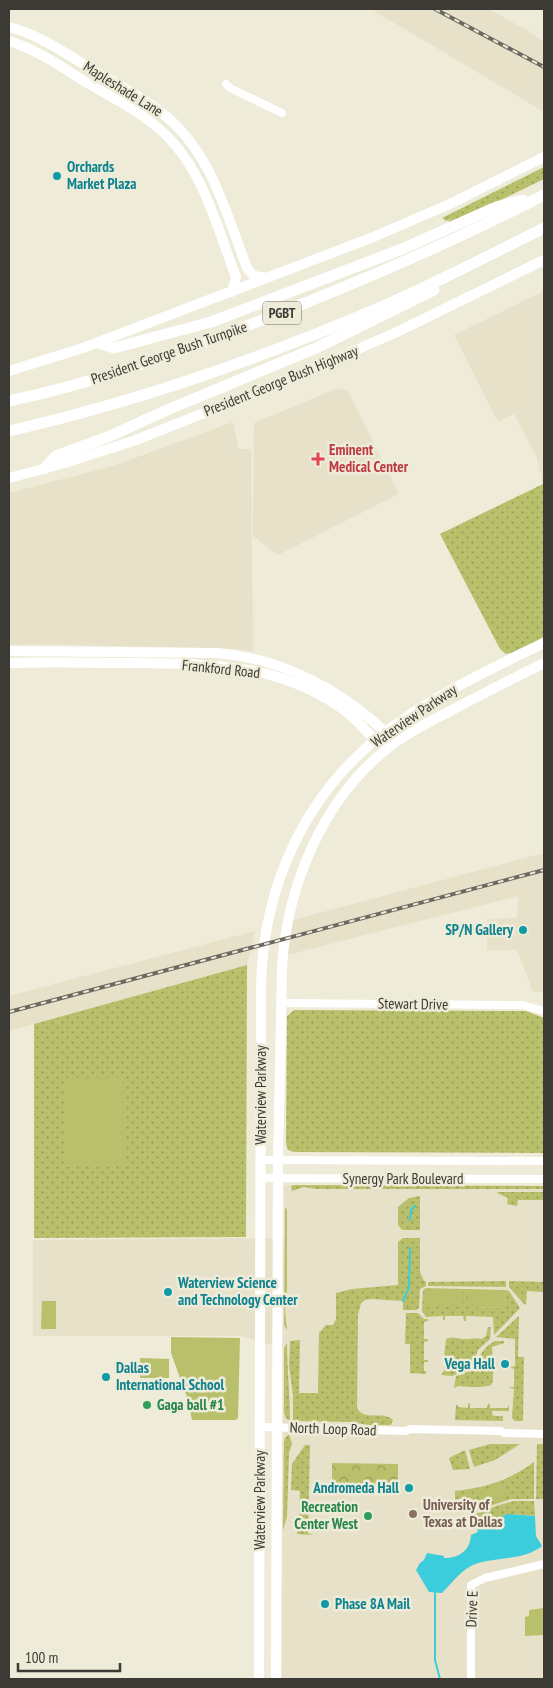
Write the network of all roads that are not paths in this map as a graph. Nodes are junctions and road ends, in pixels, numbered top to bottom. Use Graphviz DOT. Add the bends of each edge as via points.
graph roads {
  1 [pos="9,27"];
  2 [pos="9,41"];
  3 [pos="61,51"];
  4 [pos="54,63"];
  5 [pos="226,84"];
  6 [pos="160,111"];
  7 [pos="282,113"];
  8 [pos="151,122"];
  9 [pos="544,158"];
  10 [pos="215,183"];
  11 [pos="202,187"];
  12 [pos="544,195"];
  13 [pos="544,228"];
  14 [pos="544,260"];
  15 [pos="268,278"];
  16 [pos="442,278"];
  17 [pos="232,292"];
  18 [pos="98,342"];
  19 [pos="9,371"];
  20 [pos="9,401"];
  21 [pos="9,431"];
  22 [pos="44,469"];
  23 [pos="9,478"];
  24 [pos="544,643"];
  25 [pos="9,651"];
  26 [pos="47,651"];
  27 [pos="47,662"];
  28 [pos="9,663"];
  29 [pos="544,663"];
  30 [pos="384,732"];
  31 [pos="375,740"];
  32 [pos="390,746"];
  33 [pos="302,830"];
  34 [pos="317,837"];
  35 [pos="281,1003"];
  36 [pos="544,1011"];
  37 [pos="261,1160"];
  38 [pos="278,1160"];
  39 [pos="544,1161"];
  40 [pos="261,1178"];
  41 [pos="278,1178"];
  42 [pos="544,1179"];
  43 [pos="261,1244"];
  44 [pos="278,1244"];
  45 [pos="260,1427"];
  46 [pos="277,1428"];
  47 [pos="544,1434"];
  48 [pos="544,1564"];
  49 [pos="259,1679"];
  50 [pos="276,1679"];
  51 [pos="471,1679"];
  1 -- 3 [label="main road, Mapleshade Lane"];
  2 -- 4 [label="main road, Mapleshade Lane"];
  3 -- 4 [label="main road"];
  3 -- 6 [label="main road, Mapleshade Lane"];
  4 -- 8 [label="main road, Mapleshade Lane"];
  5 -- 7 [label="street"];
  6 -- 8 [label="main road"];
  6 -- 10 [label="main road, Mapleshade Lane" via="199,153"];
  8 -- 11 [label="main road, Mapleshade Lane" via="186,159"];
  9 -- 15 [label="main road" via="402,225"];
  10 -- 11 [label="main road"];
  10 -- 15 [label="main road, Mapleshade Lane" via="247,268 254,276"];
  11 -- 17 [label="main road, Mapleshade Lane" via="236,277"];
  12 -- 18 [label="highway" via="496,208 402,249 211,322 114,348"];
  12 -- 20 [label="highway, President George Bush Turnpike / PGBT" via="409,260 248,326 139,366"];
  13 -- 16 [label="highway, President George Bush Turnpike / PGBT"];
  14 -- 22 [label="main road, President George Bush Highway" via="330,362 159,432"];
  15 -- 17 [label="main road"];
  16 -- 21 [label="highway, President George Bush Turnpike / PGBT" via="336,326 224,370 162,391"];
  16 -- 22 [label="highway" via="434,291 346,335 56,456"];
  17 -- 18 [label="main road"];
  18 -- 19 [label="main road"];
  22 -- 23 [label="main road, President George Bush Highway"];
  24 -- 30 [label="main road, Waterview Parkway" via="440,696"];
  25 -- 26 [label="main road, Frankford Road"];
  26 -- 27 [label="main road"];
  26 -- 30 [label="main road, Frankford Road" via="244,656 307,677 326,687 355,706"];
  27 -- 28 [label="main road, Frankford Road"];
  27 -- 31 [label="main road, Frankford Road" via="204,664 250,670 294,683 328,700 349,714"];
  29 -- 32 [label="main road, Waterview Parkway"];
  30 -- 31 [label="main road, Waterview Parkway"];
  30 -- 32 [label="main road, Frankford Road"];
  31 -- 32 [label="main road, Frankford Road"];
  31 -- 33 [label="main road, Waterview Parkway" via="334,780"];
  32 -- 34 [label="main road, Waterview Parkway" via="360,775"];
  33 -- 34 [label="main road"];
  33 -- 37 [label="main road, Waterview Parkway" via="277,886 263,950"];
  34 -- 35 [label="main road, Waterview Parkway" via="297,885 287,922"];
  35 -- 36 [label="street, Stewart Drive" via="522,1005"];
  35 -- 38 [label="main road, Waterview Parkway"];
  37 -- 38 [label="street, Synergy Park Boulevard"];
  37 -- 40 [label="main road, Waterview Parkway"];
  38 -- 39 [label="street, Synergy Park Boulevard"];
  38 -- 41 [label="main road, Waterview Parkway"];
  40 -- 41 [label="street, Synergy Park Boulevard"];
  40 -- 43 [label="main road, Waterview Parkway"];
  41 -- 42 [label="street, Synergy Park Boulevard"];
  41 -- 44 [label="main road, Waterview Parkway"];
  43 -- 44 [label="main road"];
  43 -- 45 [label="main road, Waterview Parkway"];
  44 -- 46 [label="main road, Waterview Parkway"];
  45 -- 46 [label="street, North Loop Road"];
  45 -- 49 [label="main road, Waterview Parkway"];
  46 -- 47 [label="street, North Loop Road" via="406,1431 410,1434"];
  46 -- 50 [label="main road, Waterview Parkway"];
  48 -- 51 [label="street, Drive E" via="484,1578 471,1585"];
}
